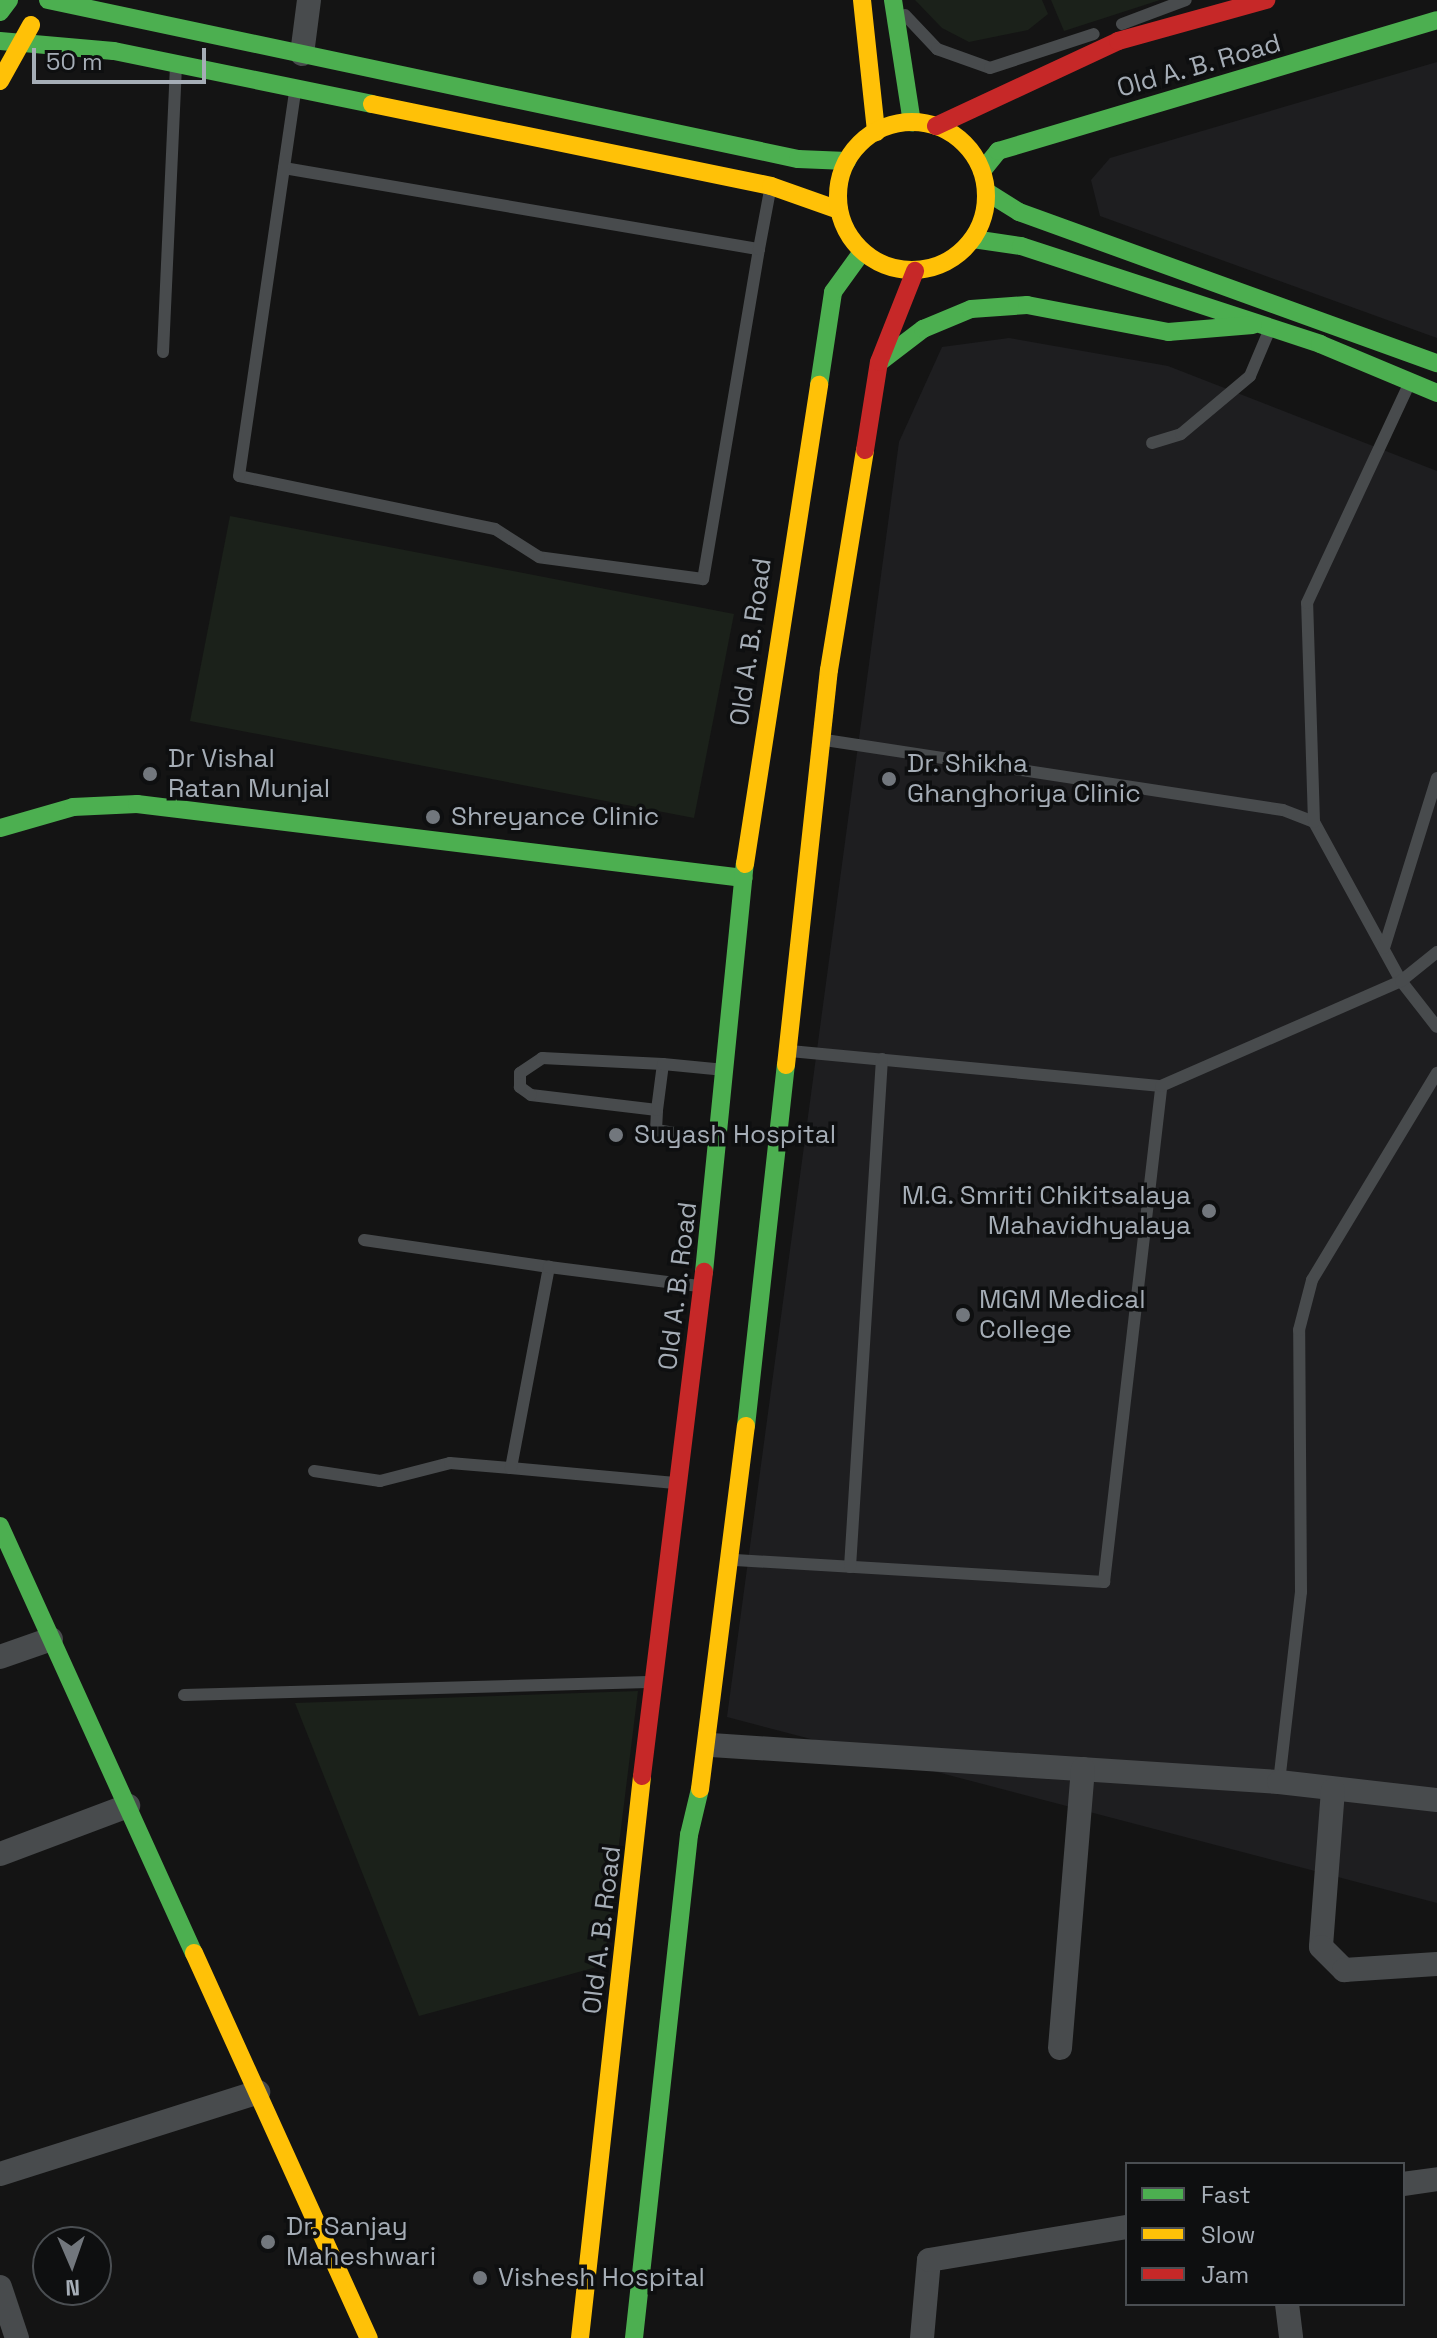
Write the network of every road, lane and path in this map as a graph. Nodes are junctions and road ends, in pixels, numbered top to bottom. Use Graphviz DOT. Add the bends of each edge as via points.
graph roads {
  1 [pos="9,0"];
  2 [pos="48,0"];
  3 [pos="309,0"];
  4 [pos="862,0"];
  5 [pos="893,0"];
  6 [pos="1186,0"];
  7 [pos="1266,0"];
  8 [pos="0,12"];
  9 [pos="1437,20"];
  10 [pos="0,41"];
  11 [pos="20,42"];
  12 [pos="302,54"];
  13 [pos="176,64"];
  14 [pos="0,81"];
  15 [pos="296,89"];
  16 [pos="912,123"];
  17 [pos="936,126"];
  18 [pos="876,132"];
  19 [pos="847,161"];
  20 [pos="284,168"];
  21 [pos="982,171"];
  22 [pos="771,186"];
  23 [pos="987,192"];
  24 [pos="839,210"];
  25 [pos="973,239"];
  26 [pos="759,249"];
  27 [pos="862,252"];
  28 [pos="915,271"];
  29 [pos="1264,326"];
  30 [pos="163,352"];
  31 [pos="879,362"];
  32 [pos="1437,363"];
  33 [pos="1410,382"];
  34 [pos="1437,393"];
  35 [pos="1152,443"];
  36 [pos="823,740"];
  37 [pos="1437,778"];
  38 [pos="1314,822"];
  39 [pos="0,828"];
  40 [pos="743,878"];
  41 [pos="1384,948"];
  42 [pos="1437,952"];
  43 [pos="1401,981"];
  44 [pos="1437,1027"];
  45 [pos="786,1050"];
  46 [pos="882,1059"];
  47 [pos="663,1064"];
  48 [pos="728,1070"];
  49 [pos="1437,1073"];
  50 [pos="1161,1086"];
  51 [pos="657,1110"];
  52 [pos="722,1140"];
  53 [pos="364,1240"];
  54 [pos="549,1267"];
  55 [pos="704,1287"];
  56 [pos="511,1468"];
  57 [pos="314,1471"];
  58 [pos="678,1484"];
  59 [pos="0,1526"];
  60 [pos="732,1560"];
  61 [pos="850,1567"];
  62 [pos="51,1639"];
  63 [pos="0,1657"];
  64 [pos="656,1682"];
  65 [pos="184,1695"];
  66 [pos="711,1745"];
  67 [pos="1083,1769"];
  68 [pos="1279,1782"];
  69 [pos="1333,1790"];
  70 [pos="1437,1800"];
  71 [pos="128,1806"];
  72 [pos="0,1854"];
  73 [pos="1437,1964"];
  74 [pos="1060,2048"];
  75 [pos="258,2092"];
  76 [pos="0,2174"];
  77 [pos="1405,2184"];
  78 [pos="1437,2184"];
  79 [pos="1125,2227"];
  80 [pos="0,2287"];
  81 [pos="1287,2306"];
  82 [pos="17,2338"];
  83 [pos="369,2338"];
  84 [pos="580,2338"];
  85 [pos="634,2338"];
  86 [pos="922,2338"];
  87 [pos="1290,2338"];
  1 -- 8 [label="main road"];
  2 -- 11 [label="main road"];
  2 -- 12 [label="main road"];
  3 -- 12 [label="street"];
  4 -- 18 [label="main road"];
  5 -- 6 [label="lane" via="937,49 990,68"];
  5 -- 16 [label="main road"];
  7 -- 17 [label="main road, Old A. B. Road" via="1118,41"];
  9 -- 21 [label="main road, Old A. B. Road" via="998,151"];
  10 -- 11 [label="main road"];
  11 -- 13 [label="main road"];
  11 -- 14 [label="main road"];
  12 -- 19 [label="main road" via="798,159"];
  13 -- 15 [label="main road"];
  13 -- 30 [label="lane"];
  15 -- 20 [label="lane"];
  15 -- 22 [label="main road"];
  16 -- 17 [label="main road"];
  16 -- 18 [label="main road"];
  17 -- 21 [label="main road" via="956,136"];
  18 -- 19 [label="main road"];
  19 -- 24 [label="main road"];
  20 -- 26 [label="lane"];
  20 -- 26 [label="lane" via="239,476 495,529 539,557 703,579"];
  21 -- 23 [label="main road"];
  22 -- 24 [label="main road"];
  22 -- 26 [label="lane"];
  23 -- 25 [label="main road"];
  23 -- 32 [label="main road" via="1019,212"];
  24 -- 27 [label="main road"];
  25 -- 28 [label="main road" via="948,262"];
  25 -- 29 [label="main road" via="1021,246"];
  27 -- 28 [label="main road"];
  27 -- 40 [label="main road, Old A. B. Road" via="831,307"];
  28 -- 31 [label="main road"];
  29 -- 31 [label="main road" via="1168,332 1027,305 971,309 923,329"];
  29 -- 33 [label="main road"];
  29 -- 35 [label="lane" via="1250,376 1181,434"];
  31 -- 36 [label="main road"];
  33 -- 34 [label="main road"];
  33 -- 38 [label="lane" via="1307,603"];
  36 -- 38 [label="lane" via="1283,810"];
  36 -- 45 [label="main road"];
  37 -- 41 [label="lane"];
  38 -- 41 [label="lane"];
  39 -- 40 [label="main road" via="73,807 137,804"];
  40 -- 48 [label="main road, Old A. B. Road"];
  41 -- 43 [label="lane"];
  42 -- 43 [label="lane"];
  43 -- 44 [label="lane"];
  43 -- 50 [label="lane"];
  45 -- 46 [label="lane"];
  45 -- 60 [label="main road"];
  46 -- 50 [label="lane"];
  46 -- 61 [label="lane"];
  47 -- 48 [label="lane"];
  47 -- 51 [label="lane"];
  47 -- 51 [label="lane" via="542,1058 520,1073 520,1087 531,1095"];
  48 -- 52 [label="main road, Old A. B. Road"];
  49 -- 68 [label="lane" via="1312,1280 1299,1330 1301,1592"];
  50 -- 61 [label="lane" via="1104,1582"];
  51 -- 52 [label="lane" via="656,1130"];
  52 -- 55 [label="main road, Old A. B. Road"];
  53 -- 54 [label="lane"];
  54 -- 55 [label="lane"];
  54 -- 56 [label="lane"];
  55 -- 58 [label="main road, Old A. B. Road"];
  56 -- 57 [label="lane" via="450,1463 380,1481"];
  56 -- 58 [label="lane"];
  58 -- 64 [label="main road, Old A. B. Road"];
  59 -- 62 [label="main road"];
  60 -- 61 [label="lane"];
  60 -- 66 [label="main road"];
  62 -- 63 [label="street"];
  62 -- 71 [label="main road"];
  64 -- 65 [label="lane"];
  64 -- 84 [label="main road, Old A. B. Road"];
  66 -- 67 [label="street"];
  66 -- 85 [label="main road" via="689,1835"];
  67 -- 68 [label="street"];
  67 -- 74 [label="street"];
  68 -- 69 [label="street"];
  69 -- 70 [label="street"];
  69 -- 73 [label="street" via="1321,1947 1344,1970"];
  71 -- 72 [label="street"];
  71 -- 75 [label="main road"];
  75 -- 76 [label="street"];
  75 -- 83 [label="main road"];
  77 -- 78 [label="street"];
  79 -- 86 [label="street" via="929,2260"];
  80 -- 82 [label="street"];
  81 -- 87 [label="street"];
}
